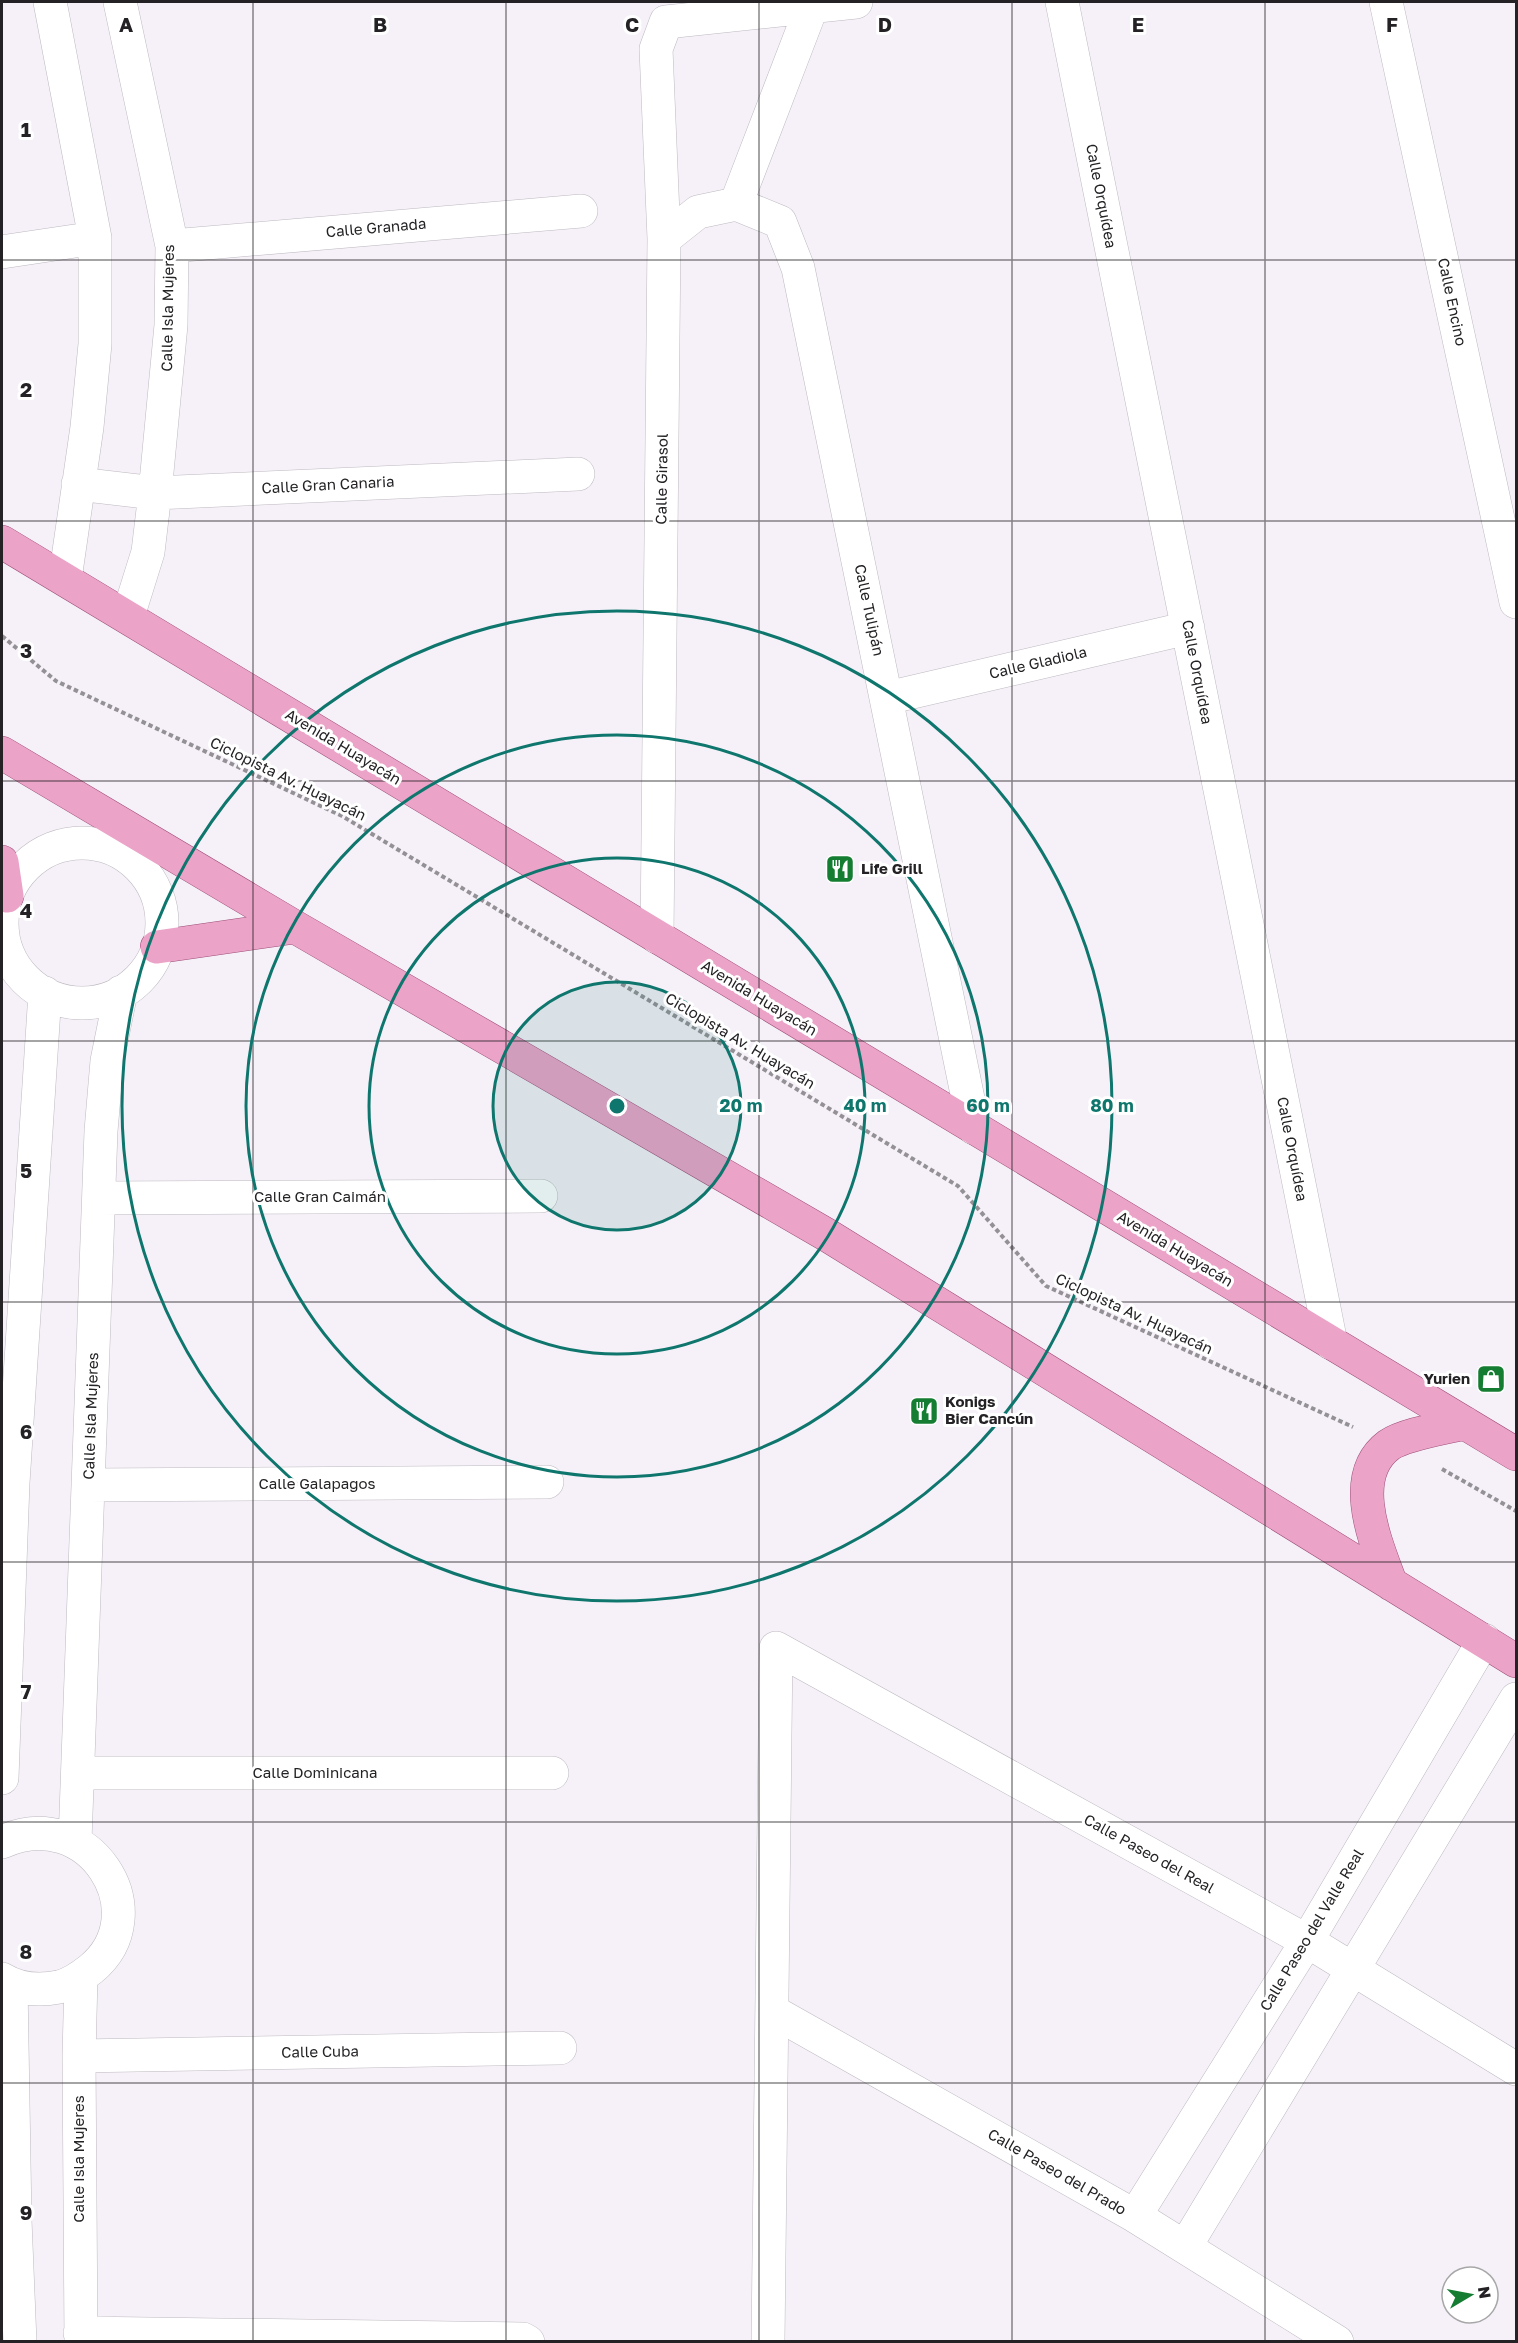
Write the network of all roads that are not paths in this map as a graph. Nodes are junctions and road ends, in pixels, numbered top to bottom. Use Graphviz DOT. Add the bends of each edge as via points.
graph roads {
  1 [pos="50,2"];
  2 [pos="120,2"];
  3 [pos="856,2"];
  4 [pos="1062,2"];
  5 [pos="1386,2"];
  6 [pos="812,6"];
  7 [pos="736,204"];
  8 [pos="581,211"];
  9 [pos="95,238"];
  10 [pos="664,238"];
  11 [pos="172,246"];
  12 [pos="2,252"];
  13 [pos="578,474"];
  14 [pos="78,483"];
  15 [pos="155,493"];
  16 [pos="2,542"];
  17 [pos="1511,549"];
  18 [pos="65,579"];
  19 [pos="1516,602"];
  20 [pos="128,616"];
  21 [pos="1188,628"];
  22 [pos="887,698"];
  23 [pos="2,753"];
  24 [pos="2,862"];
  25 [pos="4,907"];
  26 [pos="295,927"];
  27 [pos="657,937"];
  28 [pos="158,947"];
  29 [pos="121,992"];
  30 [pos="45,993"];
  31 [pos="974,1128"];
  32 [pos="541,1196"];
  33 [pos="99,1198"];
  34 [pos="15,1202"];
  35 [pos="1331,1343"];
  36 [pos="1465,1423"];
  37 [pos="1516,1454"];
  38 [pos="547,1482"];
  39 [pos="7,1483"];
  40 [pos="88,1485"];
  41 [pos="1391,1584"];
  42 [pos="1484,1640"];
  43 [pos="1516,1661"];
  44 [pos="1516,1699"];
  45 [pos="2,1764"];
  46 [pos="78,1773"];
  47 [pos="552,1773"];
  48 [pos="75,1841"];
  49 [pos="2,1842"];
  50 [pos="1307,1941"];
  51 [pos="1354,1970"];
  52 [pos="81,1977"];
  53 [pos="6,1982"];
  54 [pos="772,2011"];
  55 [pos="560,2048"];
  56 [pos="7,2050"];
  57 [pos="79,2056"];
  58 [pos="1516,2069"];
  59 [pos="1135,2216"];
  60 [pos="1185,2247"];
  61 [pos="81,2337"];
  62 [pos="20,2342"];
  63 [pos="528,2342"];
  64 [pos="768,2342"];
  65 [pos="1337,2342"];
  1 -- 9 [label="street"];
  2 -- 11 [label="street, Calle Isla Mujeres"];
  3 -- 6 [label="street"];
  4 -- 21 [label="street, Calle Orquídea"];
  5 -- 17 [label="street, Calle Encino"];
  6 -- 7 [label="street"];
  6 -- 10 [label="street, Calle Girasol" via="666,22 656,49"];
  7 -- 10 [label="street" via="698,212"];
  7 -- 22 [label="street, Calle Tulipán" via="780,222 798,268"];
  8 -- 11 [label="street, Calle Granada"];
  9 -- 12 [label="street"];
  9 -- 14 [label="street" via="95,344"];
  10 -- 27 [label="street, Calle Girasol"];
  11 -- 15 [label="street, Calle Isla Mujeres" via="171,325"];
  13 -- 15 [label="street, Calle Gran Canaria"];
  14 -- 15 [label="street, Calle Gran Canaria"];
  14 -- 18 [label="street"];
  15 -- 20 [label="street, Calle Isla Mujeres" via="148,552"];
  16 -- 18 [label="main road, Avenida Huayacán"];
  17 -- 19 [label="street, Calle Encino"];
  18 -- 20 [label="main road, Avenida Huayacán"];
  20 -- 27 [label="main road, Avenida Huayacán"];
  21 -- 22 [label="street, Calle Gladiola"];
  21 -- 35 [label="street, Calle Orquídea"];
  22 -- 31 [label="street, Calle Tulipán"];
  23 -- 26 [label="main road"];
  24 -- 25 [label="main road"];
  25 -- 28 [label="street" via="20,872 41,853 68,843 95,843 117,850 136,863 150,881 159,902 162,925"];
  25 -- 30 [label="street" via="3,936 11,959 25,979"];
  26 -- 28 [label="main road"];
  26 -- 41 [label="main road" via="827,1235"];
  27 -- 31 [label="main road, Avenida Huayacán"];
  28 -- 29 [label="street" via="144,973"];
  29 -- 30 [label="street" via="83,1003 63,1001"];
  29 -- 33 [label="street, Calle Isla Mujeres" via="106,1061"];
  30 -- 34 [label="street"];
  31 -- 35 [label="main road, Avenida Huayacán"];
  32 -- 33 [label="street, Calle Gran Caimán"];
  33 -- 40 [label="street, Calle Isla Mujeres"];
  34 -- 39 [label="street"];
  35 -- 36 [label="main road, Avenida Huayacán"];
  36 -- 37 [label="main road, Avenida Huayacán"];
  36 -- 41 [label="main road" via="1390,1444 1376,1459 1367,1489 1372,1529"];
  38 -- 40 [label="street, Calle Galapagos"];
  39 -- 45 [label="street"];
  40 -- 46 [label="street, Calle Isla Mujeres"];
  41 -- 42 [label="main road"];
  42 -- 43 [label="main road"];
  42 -- 50 [label="street, Calle Paseo del Valle Real"];
  44 -- 51 [label="street"];
  46 -- 47 [label="street, Calle Dominicana"];
  46 -- 48 [label="street, Calle Isla Mujeres"];
  48 -- 49 [label="street" via="36,1832"];
  48 -- 52 [label="street" via="109,1873 116,1896 112,1942 99,1962"];
  50 -- 51 [label="street, Calle Paseo del Real"];
  50 -- 54 [label="street, Calle Paseo del Real" via="776,1648"];
  50 -- 59 [label="street, Calle Paseo del Valle Real"];
  51 -- 58 [label="street, Calle Paseo del Real"];
  51 -- 60 [label="street"];
  52 -- 53 [label="street" via="47,1989 29,1989"];
  52 -- 57 [label="street, Calle Isla Mujeres"];
  53 -- 56 [label="street"];
  54 -- 59 [label="street, Calle Paseo del Prado"];
  54 -- 64 [label="street"];
  55 -- 57 [label="street, Calle Cuba"];
  56 -- 62 [label="street"];
  57 -- 61 [label="street, Calle Isla Mujeres"];
  59 -- 60 [label="street, Calle Paseo del Prado"];
  60 -- 65 [label="street, Calle Paseo del Prado"];
  61 -- 63 [label="street"];
}
